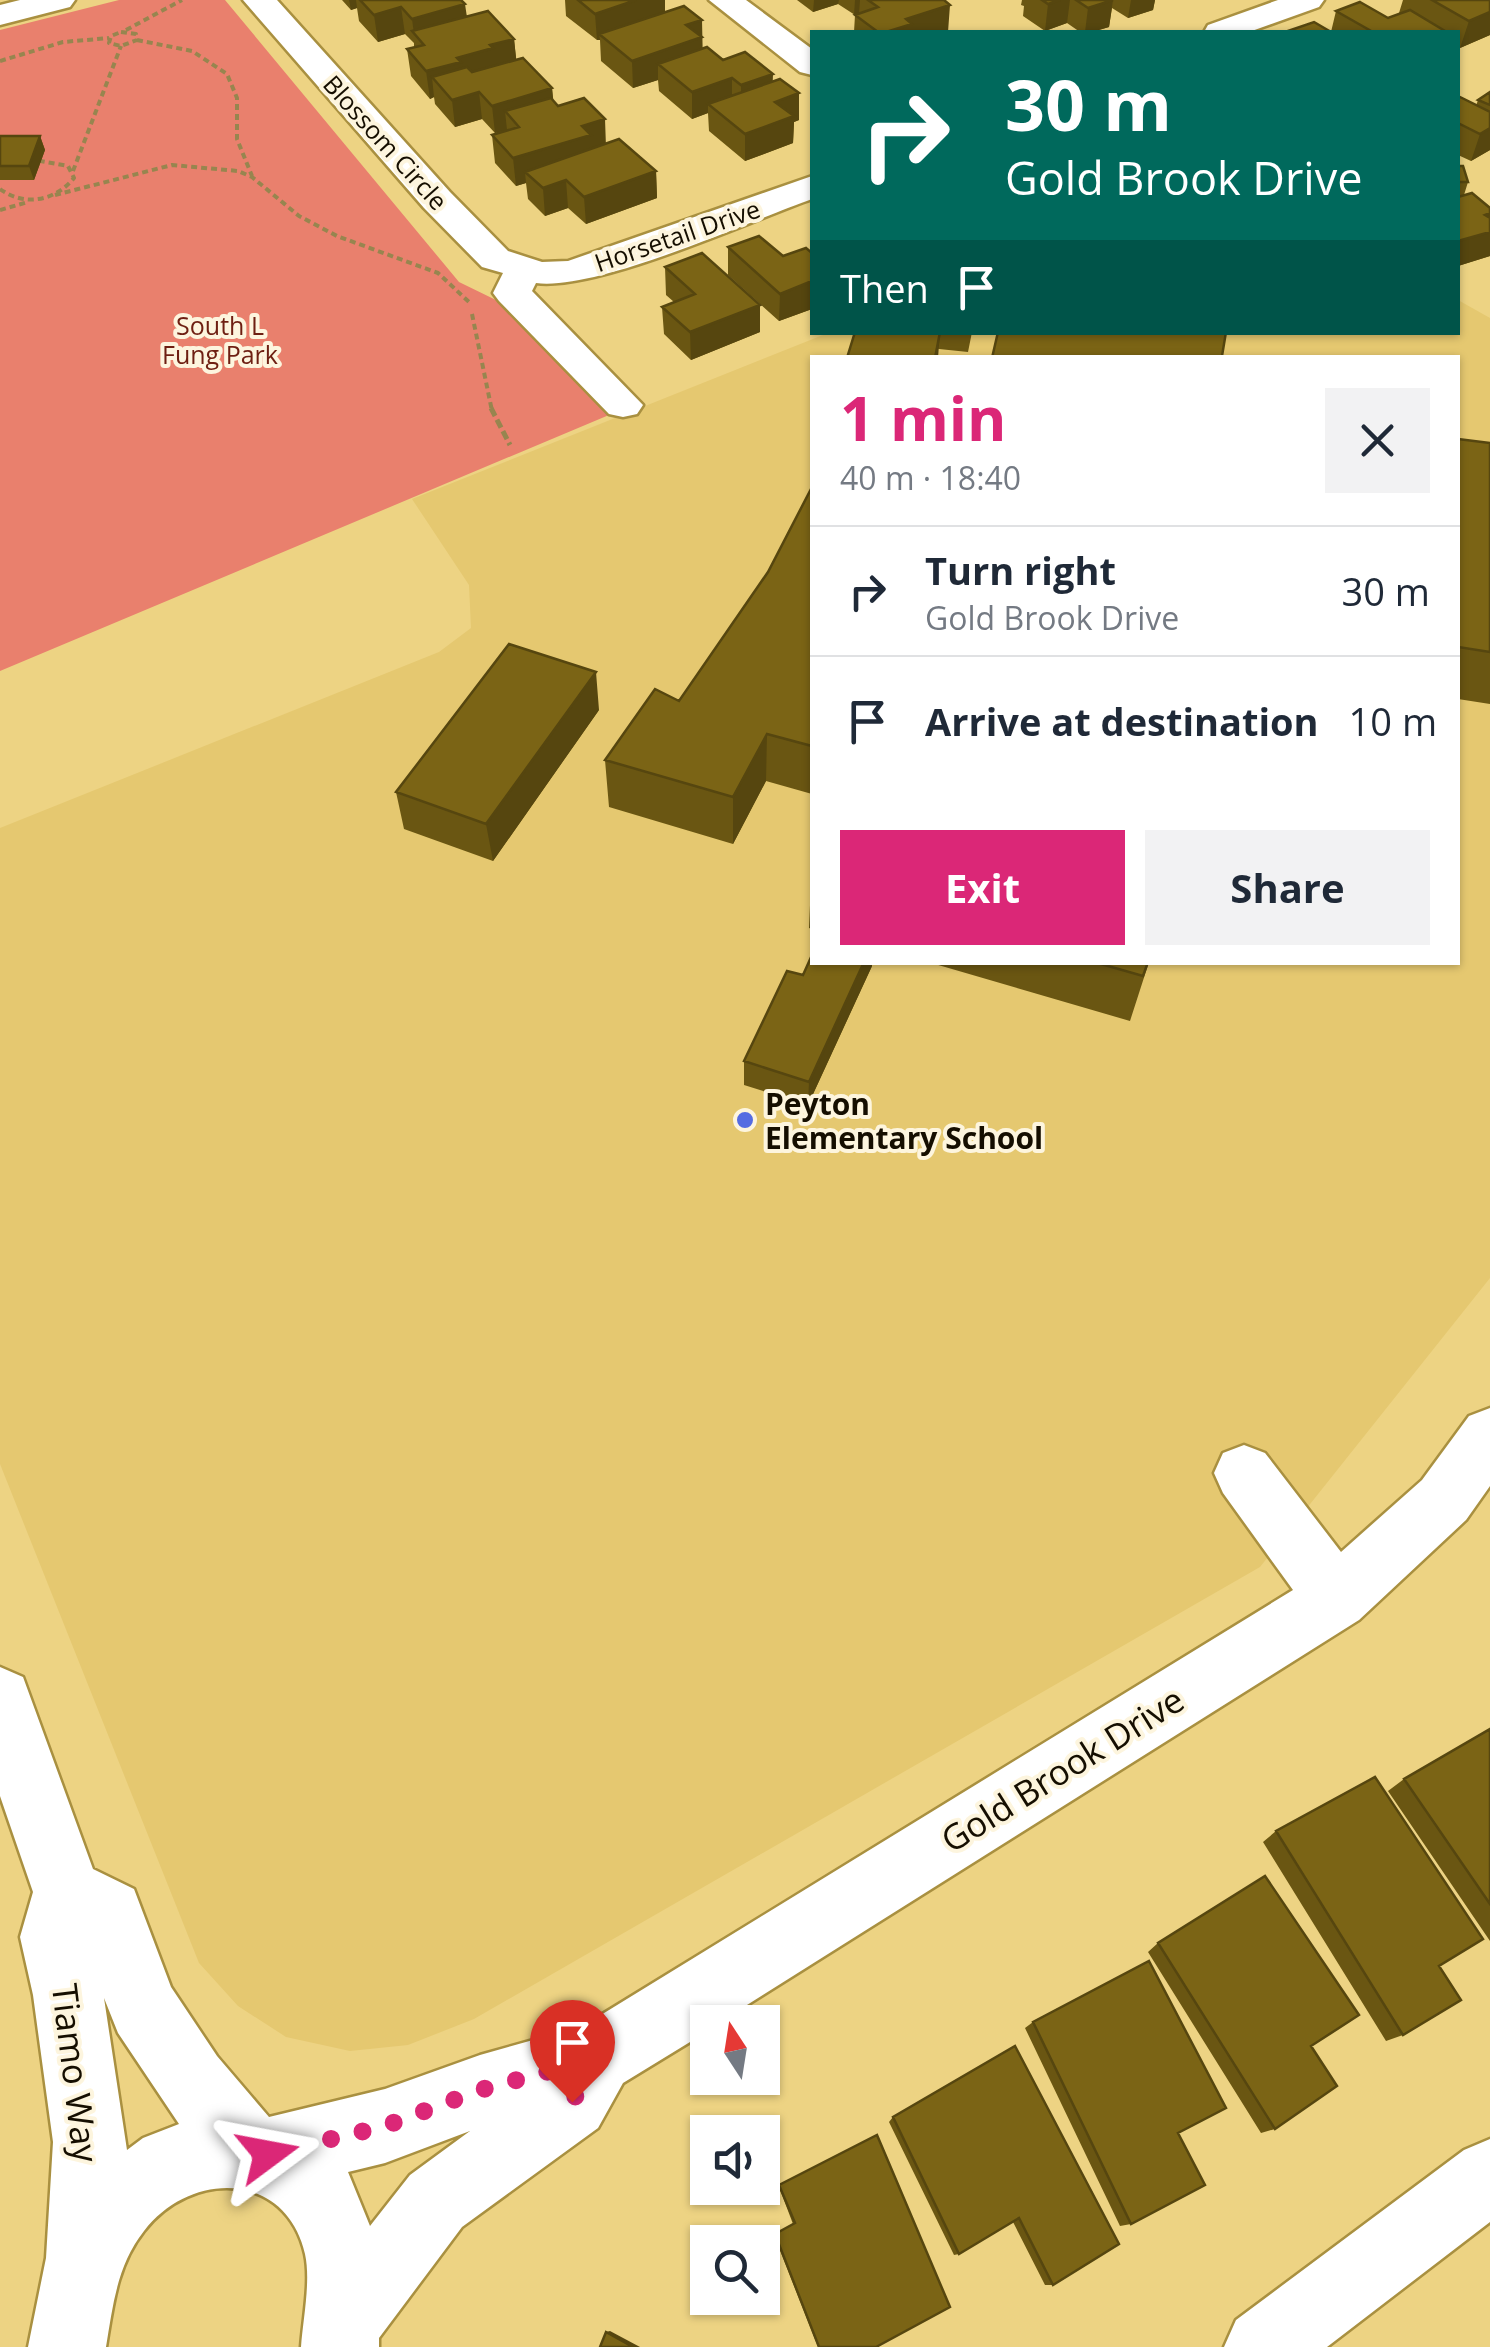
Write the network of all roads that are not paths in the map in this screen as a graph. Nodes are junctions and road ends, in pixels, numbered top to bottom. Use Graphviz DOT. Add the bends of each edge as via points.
graph roads {
  1 [pos="59,0"];
  2 [pos="259,0"];
  3 [pos="725,0"];
  4 [pos="1308,0"];
  5 [pos="1250,8"];
  6 [pos="0,15"];
  7 [pos="1222,30"];
  8 [pos="810,64"];
  9 [pos="810,188"];
  10 [pos="532,272"];
  11 [pos="623,405"];
  12 [pos="1490,1436"];
  13 [pos="1244,1473"];
  14 [pos="1336,1598"];
  15 [pos="0,1700"];
  16 [pos="67,1892"];
  17 [pos="598,2058"];
  18 [pos="258,2151"];
  19 [pos="1490,2176"];
  20 [pos="61,2314"];
  21 [pos="342,2333"];
  22 [pos="1263,2347"];
  1 -- 6 [label="street"];
  2 -- 10 [label="street, Blossom Circle" via="495,259"];
  3 -- 8 [label="street"];
  4 -- 5 [label="street"];
  5 -- 7 [label="street"];
  9 -- 10 [label="street, Horsetail Drive" via="596,265"];
  10 -- 11 [label="street" via="512,294"];
  12 -- 14 [label="street, Gold Brook Drive" via="1444,1500"];
  13 -- 14 [label="street"];
  14 -- 17 [label="street, Gold Brook Drive"];
  15 -- 16 [label="street"];
  16 -- 18 [label="street, Tiamo Way" via="109,1914 143,2008 191,2082"];
  16 -- 20 [label="street, Tiamo Way" via="55,1937 90,2142 90,2196"];
  17 -- 18 [label="street, Gold Brook Drive" via="480,2090 385,2126"];
  17 -- 21 [label="street, Gold Brook Drive" via="572,2102 436,2201"];
  18 -- 20 [label="street, Gold Brook Drive" via="209,2148 148,2176 106,2216"];
  18 -- 21 [label="street, Tiamo Way" via="284,2160 316,2187 338,2224 348,2270"];
  19 -- 22 [label="street"];
}
